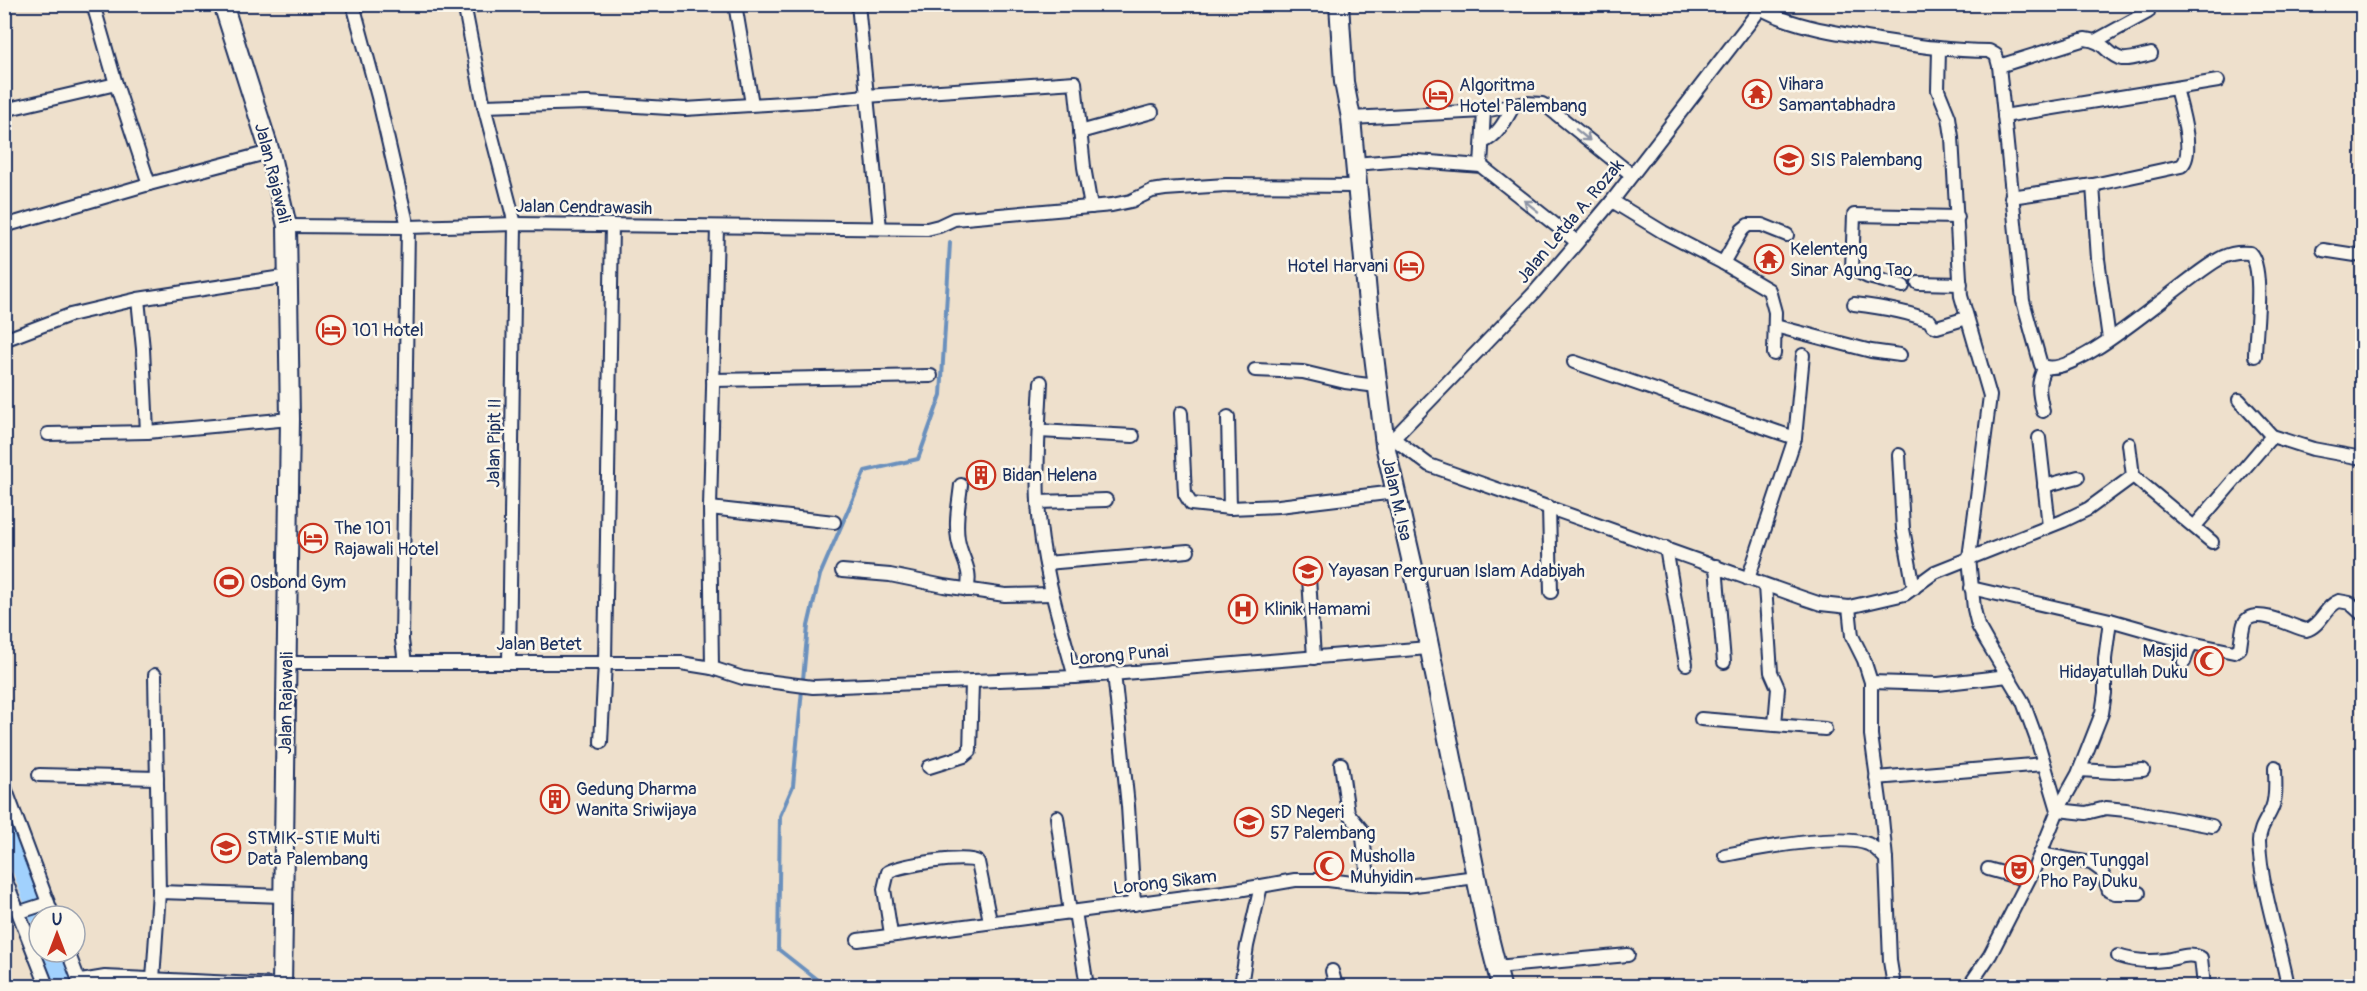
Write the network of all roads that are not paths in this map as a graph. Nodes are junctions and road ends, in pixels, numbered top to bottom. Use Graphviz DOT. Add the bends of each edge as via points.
graph roads {
  1 [pos="93,4"];
  2 [pos="222,4"];
  3 [pos="353,4"];
  4 [pos="481,4"];
  5 [pos="735,4"];
  6 [pos="858,4"];
  7 [pos="1339,4"];
  8 [pos="465,5"];
  9 [pos="1762,7"];
  10 [pos="2148,12"];
  11 [pos="2097,40"];
  12 [pos="1939,50"];
  13 [pos="2151,54"];
  14 [pos="1999,66"];
  15 [pos="2218,81"];
  16 [pos="116,84"];
  17 [pos="2176,88"];
  18 [pos="866,96"];
  19 [pos="752,104"];
  20 [pos="1514,105"];
  21 [pos="484,106"];
  22 [pos="4,110"];
  23 [pos="1484,111"];
  24 [pos="1152,112"];
  25 [pos="2004,116"];
  26 [pos="1351,118"];
  27 [pos="1080,132"];
  28 [pos="1483,141"];
  29 [pos="270,152"];
  30 [pos="1354,164"];
  31 [pos="1481,166"];
  32 [pos="1632,175"];
  33 [pos="149,184"];
  34 [pos="1356,186"];
  35 [pos="2093,186"];
  36 [pos="2011,196"];
  37 [pos="1612,201"];
  38 [pos="1091,207"];
  39 [pos="1958,218"];
  40 [pos="515,224"];
  41 [pos="287,225"];
  42 [pos="612,225"];
  43 [pos="4,226"];
  44 [pos="717,226"];
  45 [pos="408,227"];
  46 [pos="880,228"];
  47 [pos="1787,235"];
  48 [pos="1577,242"];
  49 [pos="2323,250"];
  50 [pos="2362,256"];
  51 [pos="1723,263"];
  52 [pos="289,276"];
  53 [pos="1918,282"];
  54 [pos="1961,284"];
  55 [pos="1903,286"];
  56 [pos="138,299"];
  57 [pos="1854,304"];
  58 [pos="1968,318"];
  59 [pos="1775,327"];
  60 [pos="2109,339"];
  61 [pos="4,340"];
  62 [pos="1774,354"];
  63 [pos="1803,355"];
  64 [pos="1900,355"];
  65 [pos="2254,356"];
  66 [pos="1574,362"];
  67 [pos="2045,368"];
  68 [pos="1255,370"];
  69 [pos="931,376"];
  70 [pos="713,380"];
  71 [pos="1041,382"];
  72 [pos="1377,386"];
  73 [pos="2240,400"];
  74 [pos="2043,411"];
  75 [pos="1181,413"];
  76 [pos="1228,417"];
  77 [pos="291,419"];
  78 [pos="1039,431"];
  79 [pos="147,432"];
  80 [pos="48,434"];
  81 [pos="1133,436"];
  82 [pos="2272,436"];
  83 [pos="1795,438"];
  84 [pos="2039,438"];
  85 [pos="1389,442"];
  86 [pos="2129,444"];
  87 [pos="1899,455"];
  88 [pos="2362,458"];
  89 [pos="2133,476"];
  90 [pos="2078,477"];
  91 [pos="961,485"];
  92 [pos="2044,486"];
  93 [pos="1395,492"];
  94 [pos="1106,500"];
  95 [pos="1038,502"];
  96 [pos="710,507"];
  97 [pos="1549,507"];
  98 [pos="1230,508"];
  99 [pos="834,522"];
  100 [pos="2049,526"];
  101 [pos="2195,526"];
  102 [pos="2212,542"];
  103 [pos="1666,548"];
  104 [pos="1188,551"];
  105 [pos="1970,558"];
  106 [pos="1046,563"];
  107 [pos="1716,566"];
  108 [pos="842,571"];
  109 [pos="1309,578"];
  110 [pos="1748,579"];
  111 [pos="1765,586"];
  112 [pos="1914,588"];
  113 [pos="1971,588"];
  114 [pos="967,590"];
  115 [pos="1551,592"];
  116 [pos="1052,594"];
  117 [pos="1849,607"];
  118 [pos="2362,614"];
  119 [pos="2110,620"];
  120 [pos="2191,643"];
  121 [pos="1428,648"];
  122 [pos="1314,658"];
  123 [pos="605,662"];
  124 [pos="1724,662"];
  125 [pos="2184,662"];
  126 [pos="287,663"];
  127 [pos="405,663"];
  128 [pos="508,663"];
  129 [pos="1686,664"];
  130 [pos="712,668"];
  131 [pos="1114,673"];
  132 [pos="155,675"];
  133 [pos="2008,676"];
  134 [pos="1075,678"];
  135 [pos="1871,682"];
  136 [pos="972,683"];
  137 [pos="790,686"];
  138 [pos="1701,719"];
  139 [pos="1775,724"];
  140 [pos="1825,729"];
  141 [pos="601,742"];
  142 [pos="1341,764"];
  143 [pos="2044,764"];
  144 [pos="929,767"];
  145 [pos="2275,767"];
  146 [pos="2079,770"];
  147 [pos="2143,770"];
  148 [pos="39,775"];
  149 [pos="157,778"];
  150 [pos="1876,778"];
  151 [pos="4,785"];
  152 [pos="2058,810"];
  153 [pos="1057,817"];
  154 [pos="2212,826"];
  155 [pos="2040,854"];
  156 [pos="1725,855"];
  157 [pos="1886,859"];
  158 [pos="1988,869"];
  159 [pos="4,876"];
  160 [pos="1476,877"];
  161 [pos="2028,880"];
  162 [pos="1369,885"];
  163 [pos="1261,886"];
  164 [pos="159,892"];
  165 [pos="2139,893"];
  166 [pos="283,896"];
  167 [pos="45,904"];
  168 [pos="1134,904"];
  169 [pos="27,910"];
  170 [pos="19,912"];
  171 [pos="1072,912"];
  172 [pos="4,918"];
  173 [pos="990,921"];
  174 [pos="891,934"];
  175 [pos="858,940"];
  176 [pos="1628,955"];
  177 [pos="2118,956"];
  178 [pos="73,964"];
  179 [pos="1496,967"];
  180 [pos="1332,971"];
  181 [pos="153,979"];
  182 [pos="81,984"];
  183 [pos="282,986"];
  184 [pos="47,987"];
  185 [pos="1087,987"];
  186 [pos="1241,987"];
  187 [pos="1335,987"];
  188 [pos="1501,987"];
  189 [pos="1894,987"];
  190 [pos="1969,987"];
  191 [pos="2204,987"];
  192 [pos="2288,987"];
  1 -- 16 [label="street"];
  2 -- 29 [label="main road, Jalan Rajawali"];
  3 -- 45 [label="street"];
  4 -- 8 [label="street"];
  5 -- 19 [label="street"];
  6 -- 18 [label="street"];
  7 -- 26 [label="main road, Jalan M. Isa" via="1344,82"];
  8 -- 21 [label="street, Jalan Pipit II"];
  9 -- 12 [label="street" via="1805,26"];
  9 -- 32 [label="street, Jalan Letda A. Rozak"];
  10 -- 11 [label="street"];
  11 -- 13 [label="street" via="2124,59"];
  11 -- 14 [label="street" via="2085,39"];
  12 -- 14 [label="street" via="1989,51 1996,55"];
  12 -- 39 [label="street" via="1936,83 1949,117"];
  14 -- 25 [label="street"];
  15 -- 17 [label="street"];
  16 -- 22 [label="street"];
  16 -- 33 [label="street"];
  17 -- 25 [label="street"];
  17 -- 35 [label="street" via="2188,147 2185,163"];
  18 -- 19 [label="street"];
  18 -- 27 [label="street" via="1075,82"];
  18 -- 46 [label="street"];
  19 -- 21 [label="street" via="685,109 587,104"];
  20 -- 23 [label="street"];
  20 -- 28 [label="street" via="1497,132"];
  20 -- 32 [label="street, one-way" via="1534,103 1549,108"];
  21 -- 40 [label="street, Jalan Pipit II"];
  23 -- 26 [label="street"];
  23 -- 28 [label="street"];
  24 -- 27 [label="street"];
  25 -- 36 [label="street"];
  26 -- 30 [label="main road, Jalan M. Isa"];
  27 -- 38 [label="street"];
  28 -- 31 [label="street"];
  29 -- 33 [label="street"];
  29 -- 41 [label="main road, Jalan Rajawali"];
  30 -- 31 [label="street" via="1405,160"];
  30 -- 34 [label="main road, Jalan M. Isa"];
  48 -- 31 [label="street, one-way"];
  32 -- 37 [label="street, Jalan Letda A. Rozak"];
  33 -- 43 [label="street"];
  34 -- 38 [label="street, Jalan Cendrawasih" via="1226,185 1165,189 1124,203"];
  34 -- 72 [label="main road, Jalan M. Isa"];
  35 -- 36 [label="street"];
  35 -- 60 [label="street"];
  36 -- 67 [label="street" via="2023,301 2038,359"];
  37 -- 48 [label="street, Jalan Letda A. Rozak"];
  37 -- 51 [label="street"];
  38 -- 46 [label="street, Jalan Cendrawasih" via="954,219 927,229"];
  39 -- 54 [label="street"];
  39 -- 55 [label="street" via="1854,215 1852,269"];
  40 -- 42 [label="street, Jalan Cendrawasih"];
  40 -- 45 [label="street, Jalan Cendrawasih"];
  40 -- 128 [label="street, Jalan Pipit II"];
  41 -- 45 [label="street, Jalan Cendrawasih"];
  41 -- 52 [label="main road, Jalan Rajawali"];
  42 -- 44 [label="street, Jalan Cendrawasih"];
  42 -- 123 [label="street"];
  44 -- 46 [label="street, Jalan Cendrawasih"];
  44 -- 70 [label="street"];
  45 -- 127 [label="street" via="402,640"];
  47 -- 51 [label="street" via="1762,225 1748,225"];
  48 -- 85 [label="street, Jalan Letda A. Rozak" via="1534,293"];
  49 -- 50 [label="street"];
  51 -- 59 [label="street" via="1769,290"];
  52 -- 56 [label="street"];
  52 -- 77 [label="main road, Jalan Rajawali"];
  53 -- 54 [label="street"];
  54 -- 58 [label="street"];
  56 -- 61 [label="street" via="70,315"];
  56 -- 79 [label="street"];
  57 -- 58 [label="street" via="1921,317 1937,327"];
  58 -- 105 [label="street" via="1990,403"];
  59 -- 62 [label="street"];
  59 -- 64 [label="street"];
  60 -- 65 [label="street" via="2196,273 2223,257 2250,253 2258,284"];
  60 -- 67 [label="street" via="2085,356 2056,368"];
  63 -- 83 [label="street"];
  66 -- 83 [label="street"];
  67 -- 74 [label="street" via="2038,387"];
  68 -- 72 [label="street" via="1303,372"];
  69 -- 70 [label="street"];
  70 -- 96 [label="street"];
  71 -- 78 [label="street"];
  72 -- 85 [label="main road, Jalan M. Isa"];
  73 -- 82 [label="street"];
  75 -- 98 [label="street" via="1187,499 1195,505"];
  76 -- 98 [label="street"];
  77 -- 79 [label="street"];
  77 -- 126 [label="main road, Jalan Rajawali"];
  78 -- 81 [label="street"];
  78 -- 95 [label="street"];
  79 -- 80 [label="street"];
  82 -- 88 [label="street"];
  82 -- 101 [label="street"];
  83 -- 110 [label="street"];
  84 -- 92 [label="street"];
  85 -- 93 [label="main road, Jalan M. Isa"];
  85 -- 97 [label="street" via="1429,465"];
  86 -- 89 [label="street"];
  87 -- 112 [label="street" via="1904,529"];
  89 -- 100 [label="street" via="2088,509"];
  89 -- 101 [label="street"];
  90 -- 92 [label="street"];
  91 -- 114 [label="street" via="958,536 969,571"];
  92 -- 100 [label="street"];
  93 -- 98 [label="street"];
  93 -- 121 [label="main road, Jalan M. Isa"];
  94 -- 95 [label="street"];
  95 -- 106 [label="street"];
  96 -- 99 [label="street"];
  96 -- 130 [label="street"];
  97 -- 103 [label="street"];
  97 -- 115 [label="street"];
  100 -- 105 [label="street"];
  101 -- 102 [label="street"];
  103 -- 107 [label="street"];
  103 -- 129 [label="street"];
  104 -- 106 [label="street"];
  105 -- 112 [label="street" via="1935,572"];
  105 -- 113 [label="street"];
  106 -- 116 [label="street"];
  107 -- 110 [label="street"];
  107 -- 124 [label="street"];
  108 -- 114 [label="street" via="890,575"];
  109 -- 122 [label="street"];
  110 -- 111 [label="street"];
  111 -- 117 [label="street" via="1821,604"];
  111 -- 139 [label="street" via="1771,672 1778,688"];
  112 -- 117 [label="street" via="1890,599"];
  113 -- 119 [label="street"];
  113 -- 133 [label="street" via="1978,626"];
  114 -- 116 [label="street" via="1005,595"];
  116 -- 134 [label="street"];
  117 -- 135 [label="street" via="1852,636"];
  118 -- 120 [label="street" via="2350,603 2339,601 2306,630 2252,616 2244,623 2240,648 2234,652"];
  119 -- 120 [label="street"];
  119 -- 146 [label="street" via="2102,713"];
  120 -- 125 [label="street"];
  121 -- 122 [label="street, Lorong Punai"];
  121 -- 160 [label="main road, Jalan M. Isa"];
  122 -- 131 [label="street, Lorong Punai"];
  123 -- 128 [label="street, Jalan Betet"];
  123 -- 130 [label="street, Jalan Betet" via="681,663"];
  123 -- 141 [label="street"];
  126 -- 127 [label="street, Jalan Betet"];
  126 -- 166 [label="main road, Jalan Rajawali"];
  127 -- 128 [label="street, Jalan Betet"];
  130 -- 137 [label="street, Jalan Betet"];
  131 -- 134 [label="street, Lorong Punai"];
  131 -- 168 [label="street"];
  132 -- 149 [label="street"];
  133 -- 135 [label="street" via="1926,685"];
  133 -- 143 [label="street" via="2023,702"];
  134 -- 136 [label="street, Lorong Punai"];
  135 -- 150 [label="street" via="1870,735"];
  136 -- 137 [label="street, Lorong Punai"];
  136 -- 144 [label="street" via="970,751"];
  138 -- 139 [label="street"];
  139 -- 140 [label="street"];
  142 -- 162 [label="street" via="1348,813 1362,830"];
  143 -- 150 [label="street"];
  143 -- 152 [label="street"];
  145 -- 192 [label="street" via="2274,800 2259,844"];
  146 -- 147 [label="street"];
  146 -- 152 [label="street"];
  148 -- 149 [label="street"];
  149 -- 164 [label="street"];
  150 -- 157 [label="street"];
  151 -- 167 [label="street"];
  152 -- 154 [label="street" via="2126,810"];
  152 -- 155 [label="street"];
  153 -- 171 [label="street"];
  155 -- 161 [label="street"];
  155 -- 165 [label="street" via="2091,863 2102,871 2109,891"];
  156 -- 157 [label="street" via="1841,840 1870,845"];
  157 -- 189 [label="street"];
  158 -- 161 [label="street"];
  159 -- 170 [label="street"];
  160 -- 162 [label="street, Lorong Sikam" via="1407,886"];
  160 -- 179 [label="main road, Jalan M. Isa"];
  161 -- 190 [label="street"];
  162 -- 163 [label="street, Lorong Sikam" via="1310,879"];
  163 -- 168 [label="street, Lorong Sikam"];
  163 -- 186 [label="street"];
  164 -- 166 [label="street"];
  164 -- 181 [label="street"];
  166 -- 183 [label="main road, Jalan Rajawali"];
  168 -- 171 [label="street, Lorong Sikam"];
  169 -- 170 [label="street"];
  170 -- 172 [label="street"];
  170 -- 184 [label="street"];
  171 -- 173 [label="street, Lorong Sikam"];
  171 -- 185 [label="street"];
  173 -- 174 [label="street, Lorong Sikam"];
  173 -- 174 [label="street" via="978,862 963,858 888,872 884,890"];
  174 -- 175 [label="street, Lorong Sikam"];
  176 -- 179 [label="street"];
  177 -- 191 [label="street" via="2132,961 2193,954 2201,957"];
  178 -- 182 [label="street"];
  179 -- 188 [label="main road, Jalan M. Isa"];
  180 -- 187 [label="street"];
  181 -- 182 [label="street" via="102,977"];
  181 -- 183 [label="street"];
}
